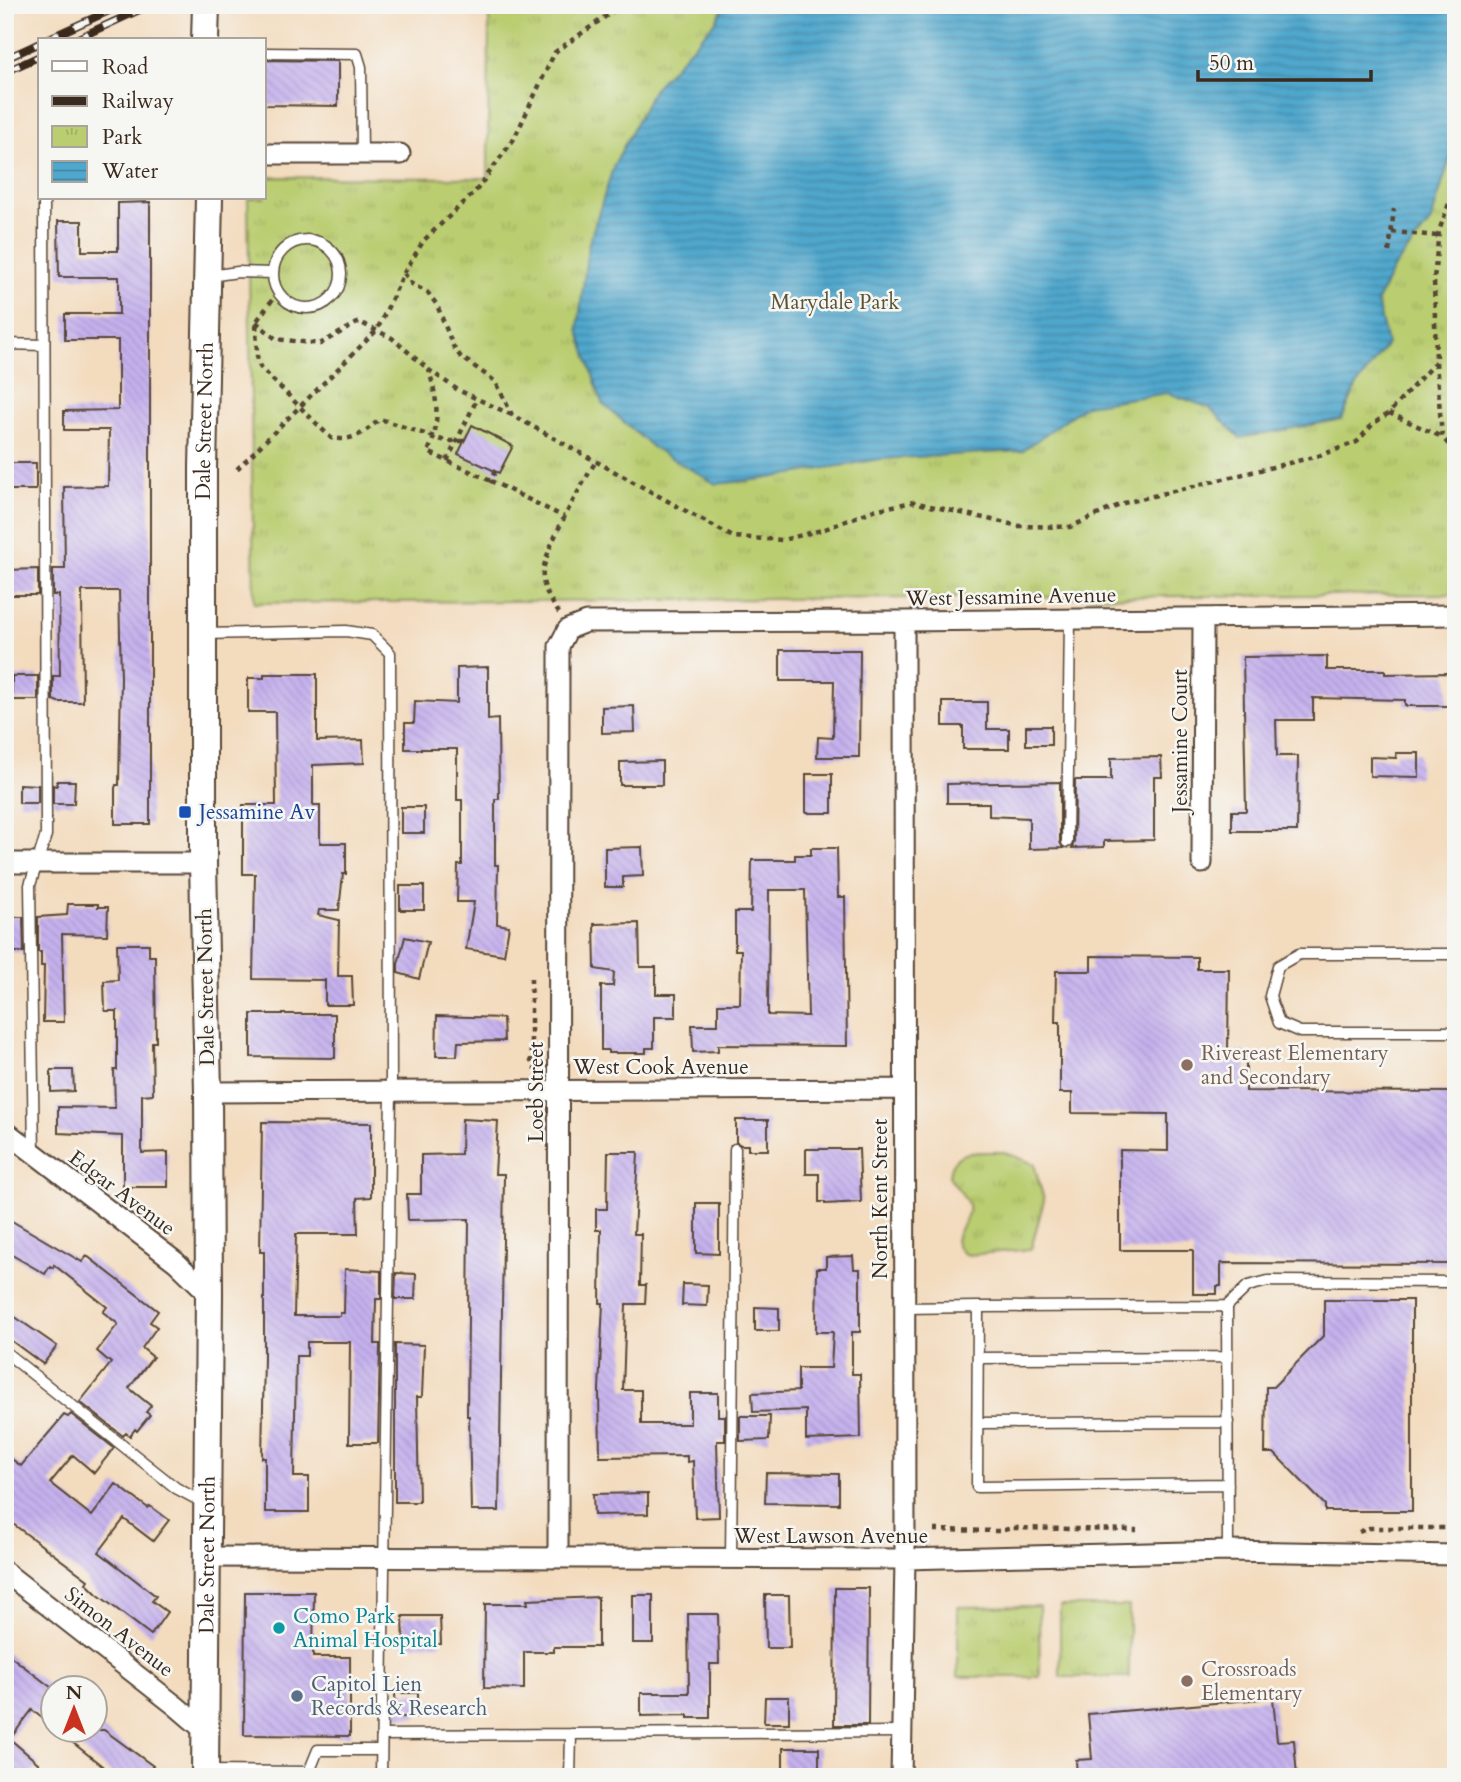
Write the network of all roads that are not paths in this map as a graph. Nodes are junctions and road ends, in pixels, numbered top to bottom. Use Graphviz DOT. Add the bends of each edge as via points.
graph roads {
  1 [pos="206,5"];
  2 [pos="205,38"];
  3 [pos="266,53"];
  4 [pos="362,153"];
  5 [pos="266,154"];
  6 [pos="400,154"];
  7 [pos="44,200"];
  8 [pos="208,200"];
  9 [pos="273,272"];
  10 [pos="208,276"];
  11 [pos="5,344"];
  12 [pos="44,345"];
  13 [pos="1456,615"];
  14 [pos="1070,619"];
  15 [pos="1203,619"];
  16 [pos="904,621"];
  17 [pos="568,629"];
  18 [pos="202,634"];
  19 [pos="1067,842"];
  20 [pos="5,863"];
  21 [pos="36,863"];
  22 [pos="203,863"];
  23 [pos="1202,863"];
  24 [pos="1456,954"];
  25 [pos="1456,1032"];
  26 [pos="904,1089"];
  27 [pos="558,1090"];
  28 [pos="391,1091"];
  29 [pos="208,1092"];
  30 [pos="5,1132"];
  31 [pos="735,1149"];
  32 [pos="34,1154"];
  33 [pos="1456,1282"];
  34 [pos="209,1294"];
  35 [pos="1227,1306"];
  36 [pos="978,1307"];
  37 [pos="903,1308"];
  38 [pos="5,1352"];
  39 [pos="1227,1357"];
  40 [pos="978,1358"];
  41 [pos="1228,1422"];
  42 [pos="978,1423"];
  43 [pos="1228,1484"];
  44 [pos="207,1504"];
  45 [pos="1228,1551"];
  46 [pos="1456,1555"];
  47 [pos="207,1557"];
  48 [pos="383,1558"];
  49 [pos="558,1558"];
  50 [pos="731,1559"];
  51 [pos="905,1559"];
  52 [pos="5,1572"];
  53 [pos="204,1731"];
  54 [pos="900,1732"];
  55 [pos="571,1734"];
  56 [pos="382,1735"];
  57 [pos="381,1750"];
  58 [pos="205,1774"];
  59 [pos="381,1777"];
  60 [pos="570,1777"];
  61 [pos="901,1777"];
  1 -- 2 [label="main road"];
  3 -- 4 [label="lane" via="357,54"];
  4 -- 5 [label="street"];
  4 -- 6 [label="street"];
  7 -- 12 [label="lane"];
  8 -- 10 [label="main road, Dale Street North"];
  9 -- 9 [label="lane" via="278,292 296,306 307,308 328,301 336,292 341,271 332,250 301,240 281,252"];
  9 -- 10 [label="lane"];
  10 -- 18 [label="main road, Dale Street North"];
  11 -- 12 [label="lane"];
  12 -- 21 [label="lane" via="46,835"];
  13 -- 15 [label="street, West Jessamine Avenue"];
  14 -- 15 [label="street, West Jessamine Avenue"];
  14 -- 16 [label="street, West Jessamine Avenue"];
  14 -- 19 [label="lane"];
  15 -- 23 [label="street, Jessamine Court"];
  16 -- 17 [label="street, West Jessamine Avenue" via="586,622"];
  16 -- 26 [label="street, North Kent Street"];
  17 -- 27 [label="street, Loeb Street" via="559,646"];
  18 -- 22 [label="main road, Dale Street North"];
  18 -- 28 [label="lane" via="346,631 372,635 390,653"];
  20 -- 21 [label="street"];
  21 -- 22 [label="street"];
  21 -- 32 [label="lane" via="30,886"];
  22 -- 29 [label="main road, Dale Street North"];
  24 -- 25 [label="lane" via="1299,954 1278,966 1270,996 1279,1023 1300,1032"];
  26 -- 27 [label="street, West Cook Avenue"];
  26 -- 37 [label="street, North Kent Street"];
  27 -- 28 [label="street, West Cook Avenue"];
  27 -- 49 [label="street, Loeb Street"];
  28 -- 29 [label="street, West Cook Avenue"];
  28 -- 48 [label="lane"];
  29 -- 34 [label="main road, Dale Street North"];
  30 -- 32 [label="street, Edgar Avenue"];
  31 -- 50 [label="lane"];
  32 -- 34 [label="street, Edgar Avenue" via="176,1262"];
  33 -- 35 [label="lane" via="1268,1280 1248,1286"];
  34 -- 44 [label="main road, Dale Street North"];
  35 -- 36 [label="lane"];
  35 -- 39 [label="lane"];
  36 -- 37 [label="lane"];
  36 -- 40 [label="lane"];
  37 -- 51 [label="street, North Kent Street"];
  38 -- 44 [label="lane" via="176,1488"];
  39 -- 40 [label="lane"];
  39 -- 41 [label="lane"];
  40 -- 42 [label="lane"];
  41 -- 42 [label="lane"];
  41 -- 43 [label="lane"];
  42 -- 43 [label="lane" via="977,1487"];
  43 -- 45 [label="lane"];
  44 -- 47 [label="main road, Dale Street North"];
  45 -- 46 [label="street, West Lawson Avenue"];
  45 -- 51 [label="street, West Lawson Avenue"];
  47 -- 48 [label="street, West Lawson Avenue"];
  47 -- 53 [label="main road, Dale Street North"];
  48 -- 49 [label="street, West Lawson Avenue"];
  48 -- 56 [label="lane"];
  49 -- 50 [label="street, West Lawson Avenue"];
  50 -- 51 [label="street, West Lawson Avenue"];
  51 -- 54 [label="street, North Kent Street"];
  52 -- 53 [label="street, Simon Avenue"];
  53 -- 58 [label="main road, Dale Street North"];
  54 -- 55 [label="lane"];
  54 -- 61 [label="street, North Kent Street"];
  55 -- 56 [label="lane"];
  55 -- 60 [label="lane"];
  56 -- 57 [label="lane"];
  57 -- 58 [label="lane" via="318,1750 309,1772"];
  57 -- 59 [label="lane"];
}
